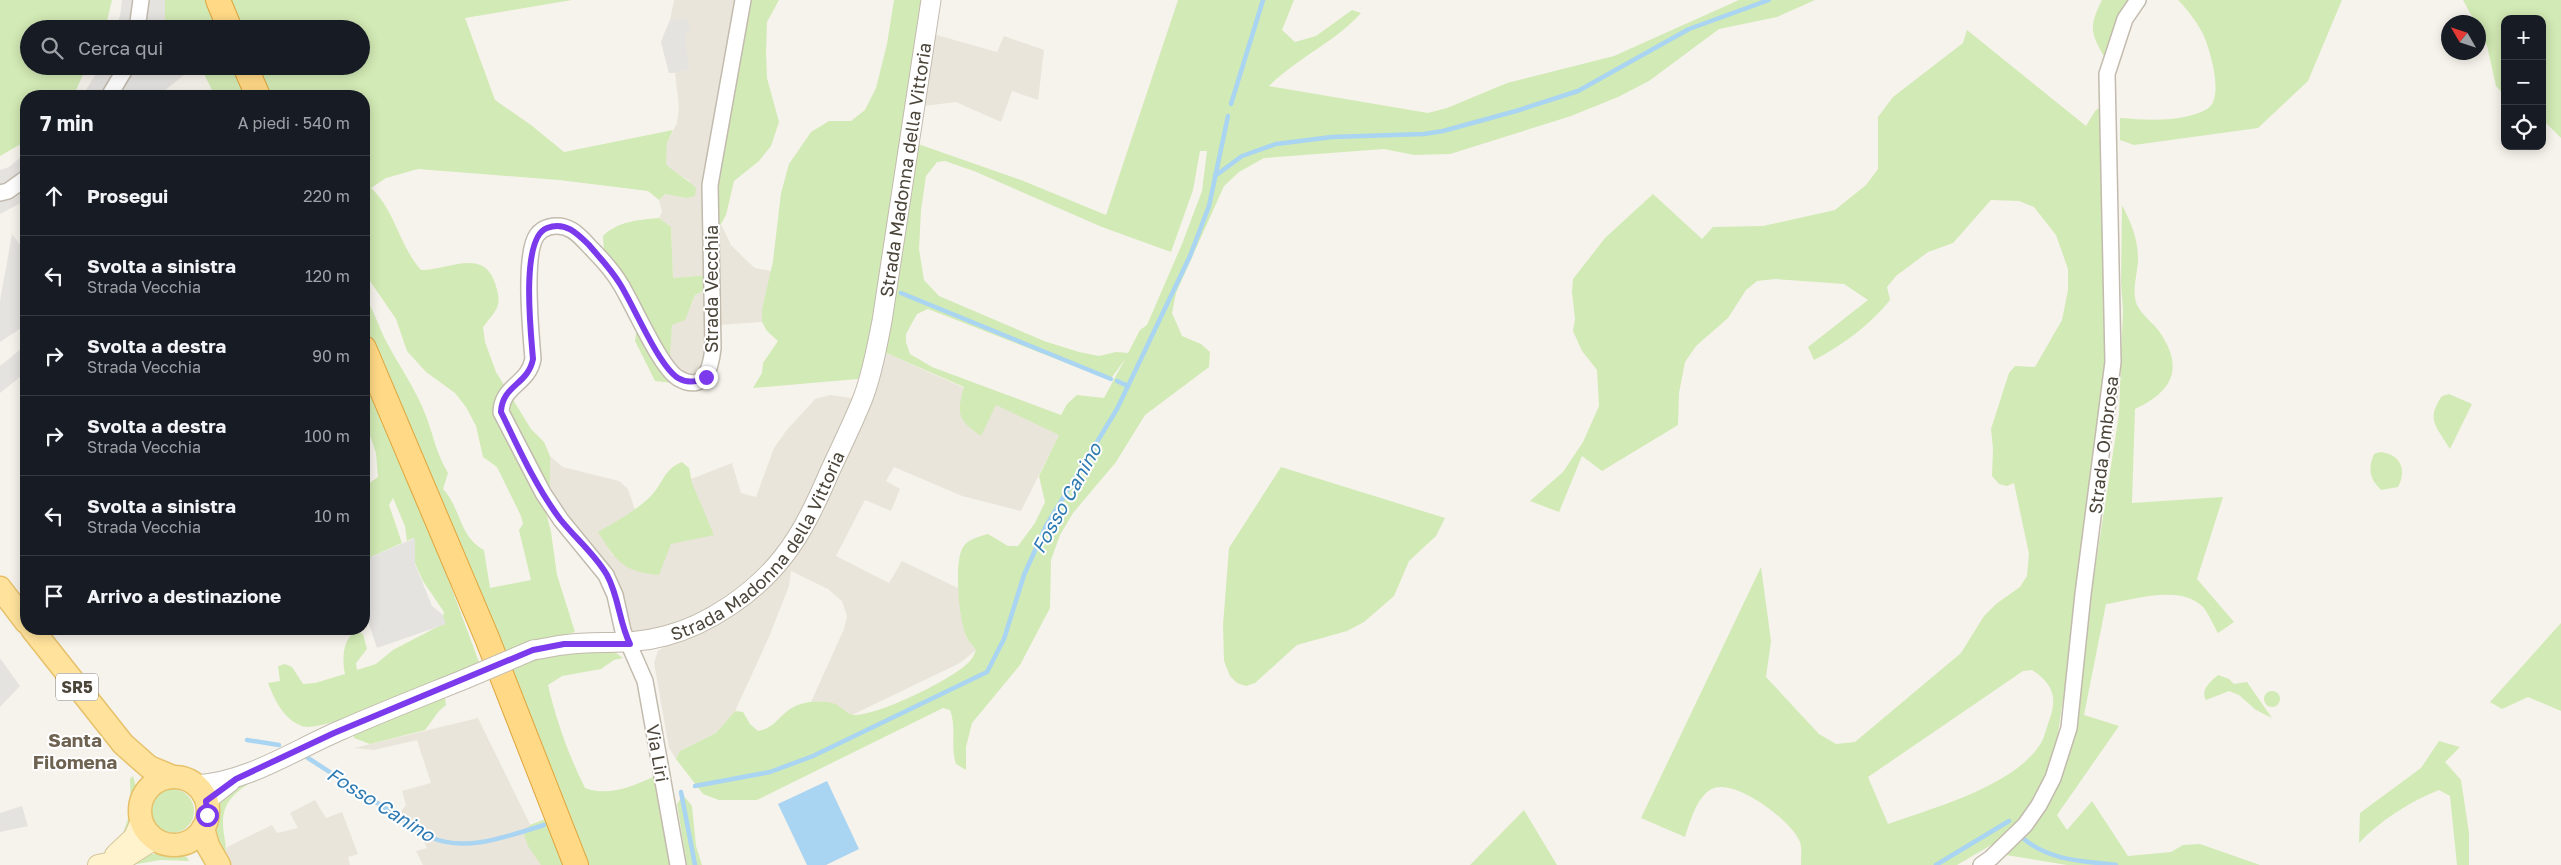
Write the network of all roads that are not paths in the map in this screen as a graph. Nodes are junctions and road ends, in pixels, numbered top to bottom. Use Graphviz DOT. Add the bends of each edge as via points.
graph roads {
  1 [pos="141,0"];
  2 [pos="218,0"];
  3 [pos="744,0"];
  4 [pos="931,0"];
  5 [pos="2138,0"];
  6 [pos="138,20"];
  7 [pos="226,20"];
  8 [pos="121,75"];
  9 [pos="249,75"];
  10 [pos="112,90"];
  11 [pos="255,90"];
  12 [pos="20,182"];
  13 [pos="0,193"];
  14 [pos="370,362"];
  15 [pos="0,588"];
  16 [pos="20,614"];
  17 [pos="37,635"];
  18 [pos="630,644"];
  19 [pos="123,744"];
  20 [pos="173,777"];
  21 [pos="201,793"];
  22 [pos="144,794"];
  23 [pos="141,822"];
  24 [pos="203,828"];
  25 [pos="155,840"];
  26 [pos="181,844"];
  27 [pos="101,864"];
  28 [pos="213,865"];
  29 [pos="219,865"];
  30 [pos="576,865"];
  31 [pos="678,865"];
  32 [pos="1981,865"];
  1 -- 6 [label="street"];
  2 -- 7 [label="highway"];
  3 -- 18 [label="street, Strada Vecchia" via="710,185 711,369 698,382 678,378 663,360 608,265 575,230 555,225 544,228 533,244 530,275 531,369 505,394 502,402 501,412 543,494 560,520 606,575"];
  4 -- 18 [label="street, Strada Madonna della Vittoria" via="874,360 863,398 823,487 782,558 748,591 684,629"];
  5 -- 32 [label="street, Strada Ombrosa" via="2125,19 2107,74 2114,362 2069,728 2053,778 2039,804 2025,825"];
  8 -- 10 [label="street"];
  9 -- 11 [label="highway"];
  12 -- 13 [label="street"];
  14 -- 30 [label="highway" via="487,638"];
  15 -- 16 [label="main road"];
  17 -- 19 [label="main road, SR5"];
  18 -- 21 [label="street, Strada Madonna della Vittoria, bridge" via="564,644 533,650 340,730"];
  18 -- 31 [label="street, Via Liri" via="645,680"];
  19 -- 20 [label="main road, SR5" via="150,766"];
  19 -- 22 [label="main road, SR5" via="138,771"];
  20 -- 21 [label="main road, SR5" via="189,781"];
  20 -- 22 [label="main road" via="161,780"];
  21 -- 24 [label="main road" via="207,815"];
  22 -- 23 [label="main road, SR5"];
  23 -- 25 [label="main road"];
  23 -- 27 [label="main road" via="127,845"];
  24 -- 26 [label="main road" via="197,836"];
  24 -- 29 [label="main road" via="208,846"];
  25 -- 26 [label="main road"];
  25 -- 27 [label="main road" via="126,858"];
  26 -- 28 [label="main road"];
}
